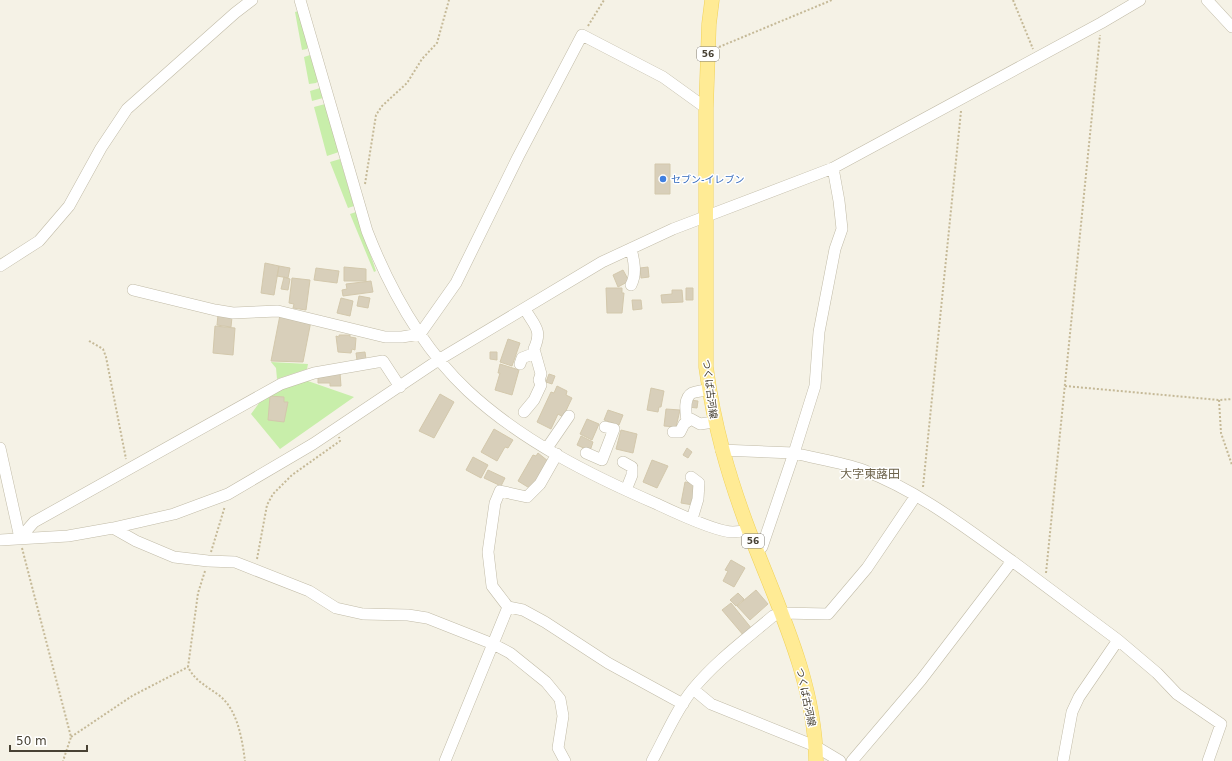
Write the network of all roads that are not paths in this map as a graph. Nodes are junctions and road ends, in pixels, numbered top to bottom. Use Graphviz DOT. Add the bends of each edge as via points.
graph roads {
  1 [pos="252,0"];
  2 [pos="300,0"];
  3 [pos="712,0"];
  4 [pos="1140,0"];
  5 [pos="1207,0"];
  6 [pos="1232,27"];
  7 [pos="706,108"];
  8 [pos="833,168"];
  9 [pos="706,216"];
  10 [pos="631,249"];
  11 [pos="0,266"];
  12 [pos="632,285"];
  13 [pos="134,290"];
  14 [pos="525,309"];
  15 [pos="420,334"];
  16 [pos="535,353"];
  17 [pos="440,360"];
  18 [pos="520,364"];
  19 [pos="400,387"];
  20 [pos="709,389"];
  21 [pos="524,412"];
  22 [pos="570,416"];
  23 [pos="687,421"];
  24 [pos="714,422"];
  25 [pos="605,427"];
  26 [pos="673,432"];
  27 [pos="0,448"];
  28 [pos="721,450"];
  29 [pos="552,451"];
  30 [pos="586,453"];
  31 [pos="794,453"];
  32 [pos="602,460"];
  33 [pos="623,462"];
  34 [pos="595,476"];
  35 [pos="692,477"];
  36 [pos="626,490"];
  37 [pos="918,498"];
  38 [pos="692,519"];
  39 [pos="113,528"];
  40 [pos="748,529"];
  41 [pos="20,538"];
  42 [pos="0,540"];
  43 [pos="756,550"];
  44 [pos="1012,561"];
  45 [pos="508,607"];
  46 [pos="782,613"];
  47 [pos="1118,640"];
  48 [pos="493,644"];
  49 [pos="693,689"];
  50 [pos="683,704"];
  51 [pos="816,746"];
  52 [pos="445,761"];
  53 [pos="565,761"];
  54 [pos="652,761"];
  55 [pos="816,761"];
  56 [pos="840,761"];
  57 [pos="852,761"];
  58 [pos="1063,761"];
  59 [pos="1208,761"];
  1 -- 11 [label="street" via="234,13 128,109 101,148 69,206 39,240"];
  2 -- 15 [label="street" via="367,231 398,300"];
  3 -- 7 [label="main road, つくば古河線 / 56"];
  4 -- 8 [label="street"];
  5 -- 6 [label="street"];
  7 -- 9 [label="main road, つくば古河線 / 56"];
  7 -- 15 [label="street" via="663,77 582,35 456,282"];
  8 -- 9 [label="street"];
  8 -- 31 [label="street" via="842,229 835,249 819,332 815,386"];
  9 -- 10 [label="street"];
  9 -- 20 [label="main road, つくば古河線 / 56" via="706,367"];
  10 -- 12 [label="street" via="634,258"];
  10 -- 14 [label="street" via="602,262"];
  13 -- 15 [label="street" via="227,312 278,311 385,337"];
  14 -- 16 [label="street" via="539,337"];
  14 -- 17 [label="street"];
  15 -- 17 [label="street"];
  16 -- 18 [label="street" via="522,358"];
  16 -- 21 [label="street" via="541,374 541,385 534,400"];
  17 -- 19 [label="street"];
  17 -- 29 [label="street" via="468,390 516,428"];
  19 -- 39 [label="street" via="228,494 174,514"];
  19 -- 41 [label="street" via="383,361 314,373 281,384 34,522"];
  20 -- 23 [label="street" via="692,393 688,397 685,412"];
  20 -- 24 [label="main road, つくば古河線 / 56"];
  22 -- 29 [label="street"];
  23 -- 24 [label="street" via="695,420 700,424"];
  23 -- 26 [label="street" via="680,432"];
  24 -- 28 [label="main road, つくば古河線 / 56"];
  25 -- 32 [label="street" via="614,429"];
  27 -- 41 [label="street"];
  28 -- 31 [label="street"];
  28 -- 40 [label="main road, つくば古河線 / 56"];
  29 -- 34 [label="street"];
  29 -- 45 [label="street" via="540,484 527,497 500,491 495,503 488,552 492,586"];
  30 -- 32 [label="street"];
  31 -- 37 [label="street" via="863,470"];
  31 -- 43 [label="street" via="767,536 762,547"];
  32 -- 34 [label="street"];
  33 -- 36 [label="street" via="632,467 633,471"];
  34 -- 36 [label="street"];
  35 -- 38 [label="street" via="700,483"];
  36 -- 38 [label="street"];
  37 -- 44 [label="street"];
  37 -- 46 [label="street" via="867,568 828,614"];
  38 -- 40 [label="street" via="730,532"];
  39 -- 41 [label="street" via="68,536"];
  39 -- 48 [label="street" via="174,557 235,562 309,591 336,608 363,614 427,618"];
  40 -- 43 [label="main road, つくば古河線 / 56"];
  41 -- 42 [label="street"];
  43 -- 46 [label="main road, つくば古河線 / 56"];
  44 -- 47 [label="street"];
  44 -- 57 [label="street" via="921,680"];
  45 -- 48 [label="street"];
  45 -- 50 [label="street" via="523,610 545,622 608,663"];
  46 -- 49 [label="street" via="773,616 714,667"];
  46 -- 51 [label="main road, つくば古河線 / 56" via="809,705"];
  47 -- 58 [label="street" via="1079,697 1072,712"];
  47 -- 59 [label="street" via="1177,694 1221,724"];
  48 -- 52 [label="street"];
  48 -- 53 [label="street" via="510,653 546,682 560,699 563,716 558,748"];
  49 -- 50 [label="street"];
  49 -- 51 [label="street" via="711,704"];
  50 -- 54 [label="street"];
  51 -- 55 [label="main road, つくば古河線 / 56"];
  51 -- 56 [label="street"];
}
